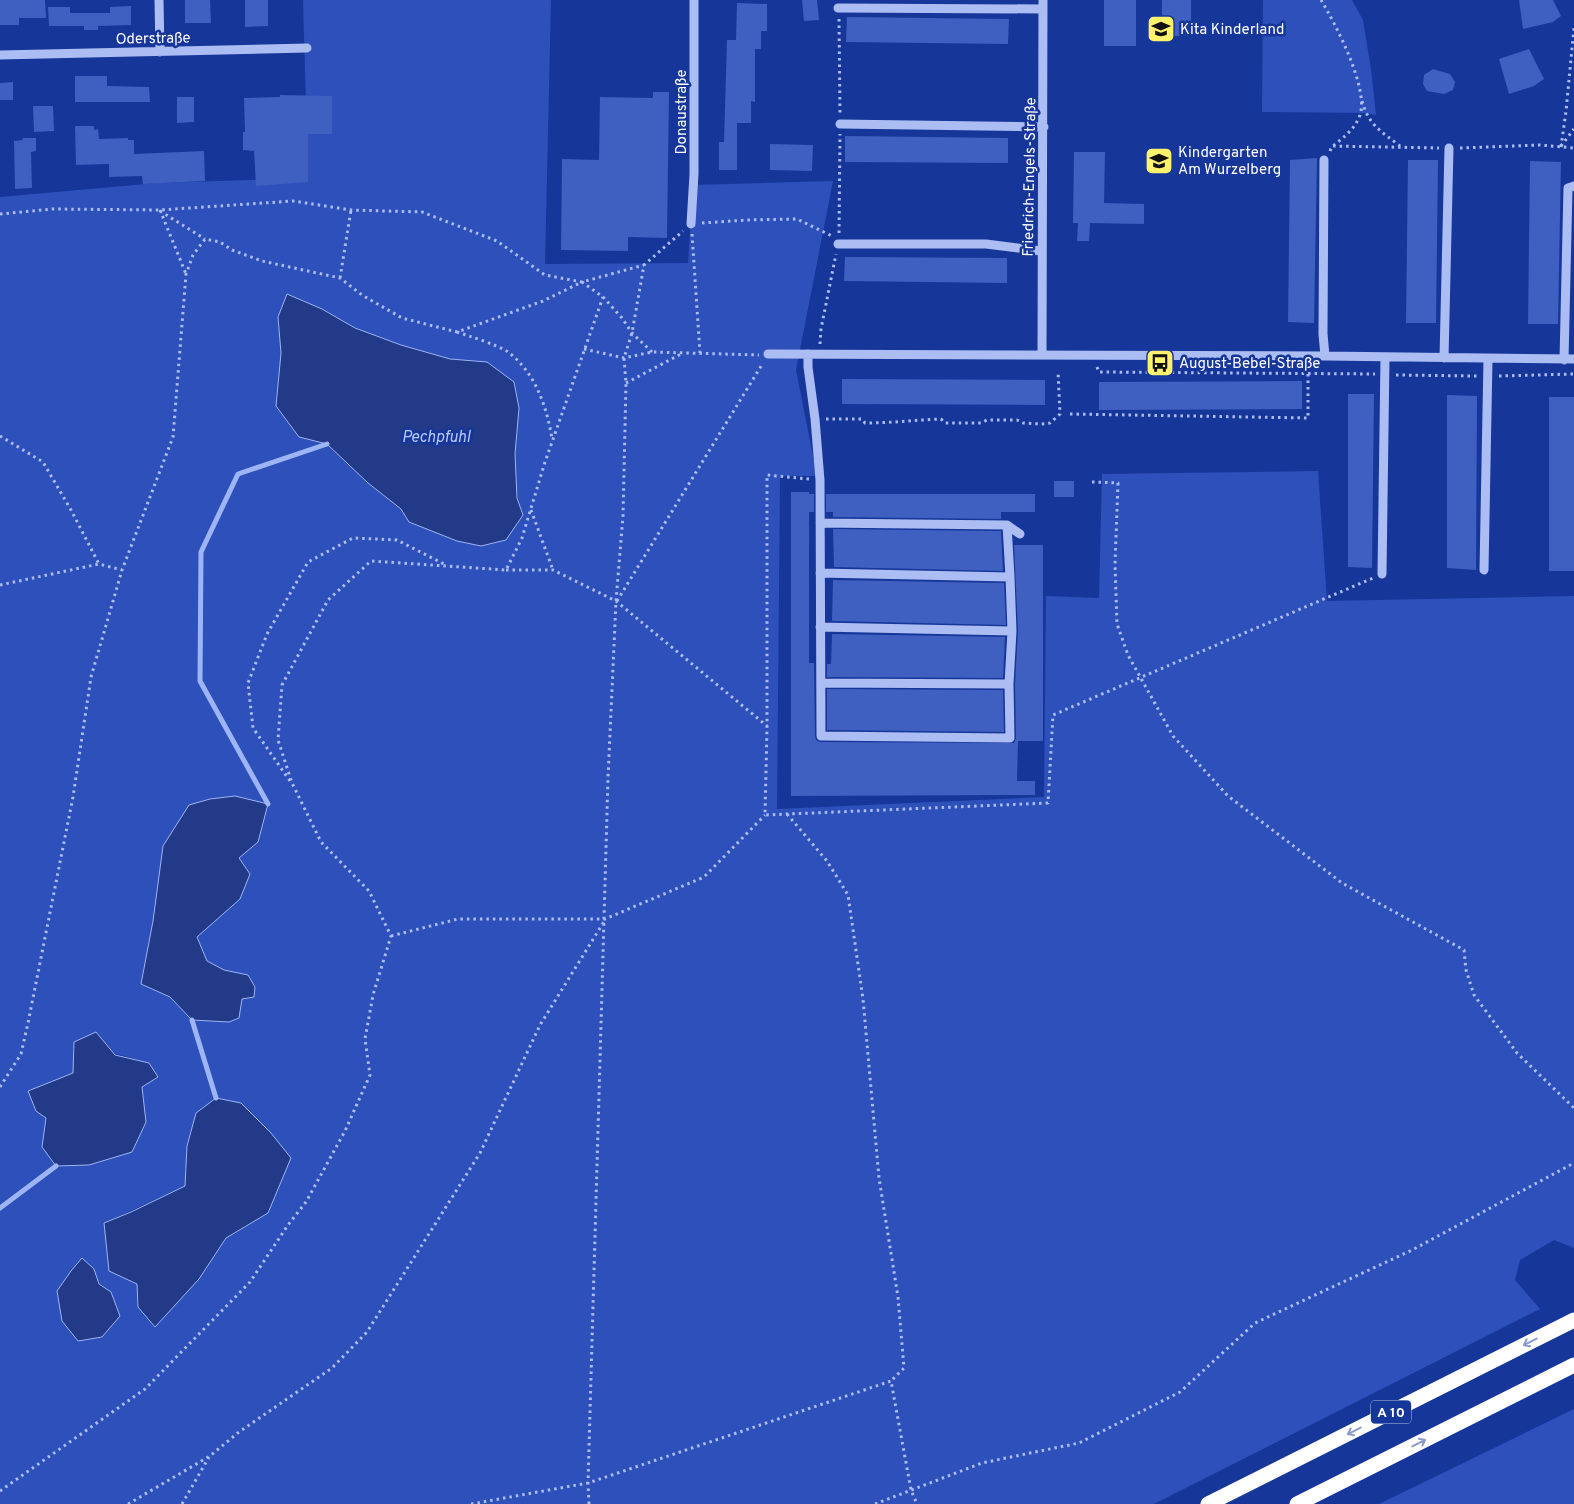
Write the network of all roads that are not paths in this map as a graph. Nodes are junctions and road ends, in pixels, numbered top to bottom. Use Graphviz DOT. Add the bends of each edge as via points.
graph roads {
  1 [pos="159,0"];
  2 [pos="694,0"];
  3 [pos="1043,5"];
  4 [pos="838,8"];
  5 [pos="307,48"];
  6 [pos="160,52"];
  7 [pos="0,55"];
  8 [pos="840,124"];
  9 [pos="1044,127"];
  10 [pos="1449,148"];
  11 [pos="1324,160"];
  12 [pos="1574,186"];
  13 [pos="691,224"];
  14 [pos="838,244"];
  15 [pos="1041,251"];
  16 [pos="768,354"];
  17 [pos="808,354"];
  18 [pos="1042,354"];
  19 [pos="1325,356"];
  20 [pos="1385,357"];
  21 [pos="1444,358"];
  22 [pos="1488,359"];
  23 [pos="1564,360"];
  24 [pos="1574,360"];
  25 [pos="820,523"];
  26 [pos="1007,526"];
  27 [pos="1020,534"];
  28 [pos="1484,570"];
  29 [pos="820,573"];
  30 [pos="1382,574"];
  31 [pos="1010,577"];
  32 [pos="820,627"];
  33 [pos="1012,631"];
  34 [pos="821,683"];
  35 [pos="1009,684"];
  36 [pos="1574,1320"];
  37 [pos="1574,1365"];
  38 [pos="1208,1504"];
  39 [pos="1297,1504"];
  1 -- 6 [label="street"];
  2 -- 13 [label="street, Donaustraße"];
  3 -- 4 [label="street"];
  3 -- 9 [label="street, Friedrich-Engels-Straße"];
  5 -- 6 [label="street, Oderstraße"];
  6 -- 7 [label="street, Oderstraße"];
  8 -- 9 [label="street"];
  9 -- 15 [label="street, Friedrich-Engels-Straße"];
  10 -- 21 [label="street"];
  11 -- 19 [label="street"];
  12 -- 23 [label="street" via="1568,188"];
  14 -- 15 [label="street" via="986,244"];
  15 -- 18 [label="street, Friedrich-Engels-Straße"];
  16 -- 17 [label="street"];
  17 -- 18 [label="street"];
  17 -- 25 [label="street" via="820,480"];
  18 -- 19 [label="street"];
  19 -- 20 [label="street"];
  20 -- 21 [label="street"];
  20 -- 30 [label="street"];
  21 -- 22 [label="street"];
  22 -- 23 [label="street"];
  22 -- 28 [label="street"];
  23 -- 24 [label="street"];
  25 -- 26 [label="street"];
  25 -- 29 [label="street"];
  26 -- 27 [label="street"];
  26 -- 31 [label="street"];
  29 -- 31 [label="street"];
  29 -- 32 [label="street"];
  31 -- 33 [label="street"];
  32 -- 33 [label="street"];
  32 -- 34 [label="street"];
  33 -- 35 [label="street"];
  34 -- 35 [label="street"];
  34 -- 35 [label="street" via="821,736 1010,738"];
  36 -- 38 [label="highway, A 10, one-way"];
  39 -- 37 [label="highway, A 10, one-way"];
}
